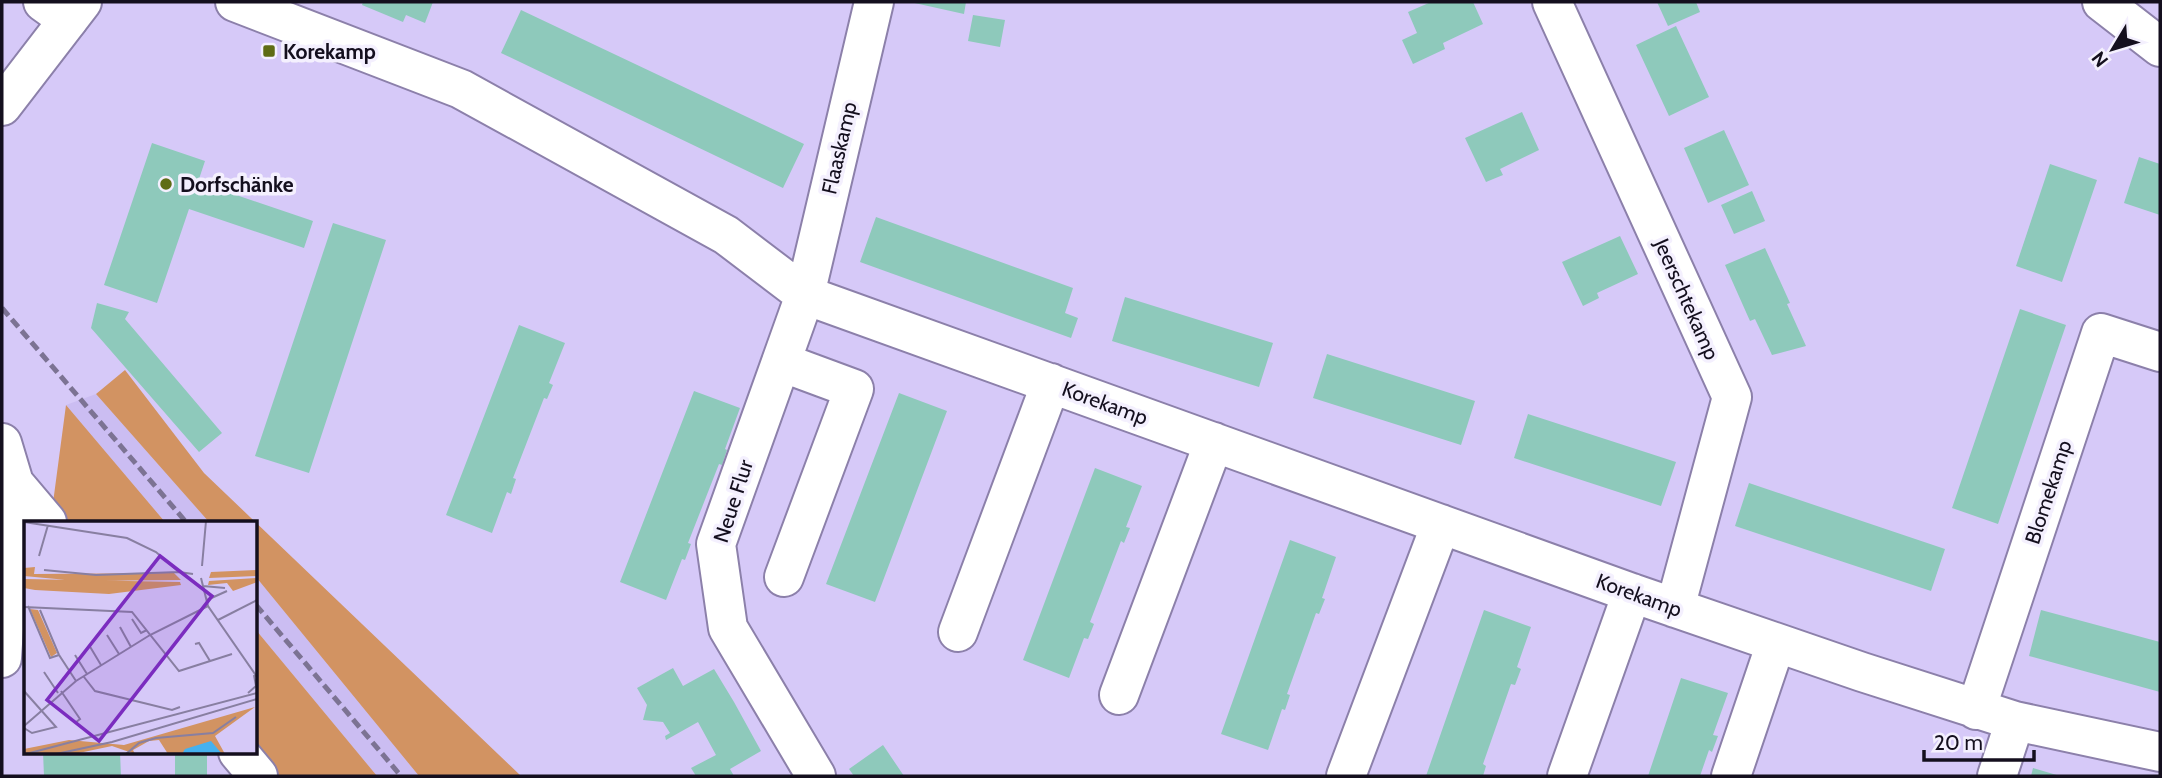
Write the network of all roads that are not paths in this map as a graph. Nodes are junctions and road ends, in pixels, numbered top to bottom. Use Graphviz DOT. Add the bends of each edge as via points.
graph roads {
  1 [pos="235,2"];
  2 [pos="874,2"];
  3 [pos="1552,2"];
  4 [pos="2102,2"];
  5 [pos="64,8"];
  6 [pos="2160,47"];
  7 [pos="2,106"];
  8 [pos="805,295"];
  9 [pos="2160,352"];
  10 [pos="781,362"];
  11 [pos="1051,383"];
  12 [pos="1214,442"];
  13 [pos="2,443"];
  14 [pos="14,483"];
  15 [pos="45,521"];
  16 [pos="1441,524"];
  17 [pos="784,577"];
  18 [pos="1632,593"];
  19 [pos="1675,608"];
  20 [pos="958,632"];
  21 [pos="1776,643"];
  22 [pos="2,658"];
  23 [pos="1119,695"];
  24 [pos="1976,710"];
  25 [pos="2015,721"];
  26 [pos="2160,752"];
  27 [pos="240,754"];
  28 [pos="258,776"];
  29 [pos="816,776"];
  30 [pos="1346,776"];
  31 [pos="1567,776"];
  32 [pos="1731,776"];
  33 [pos="1997,776"];
  1 -- 8 [label="street, Korekamp" via="457,99 726,235"];
  2 -- 8 [label="street, Flaaskamp"];
  3 -- 19 [label="street, Jeerschtekamp" via="1732,397"];
  4 -- 6 [label="street"];
  5 -- 7 [label="street"];
  8 -- 10 [label="street, Neue Flur"];
  8 -- 11 [label="street, Korekamp"];
  9 -- 24 [label="street, Blomekamp" via="2101,333"];
  10 -- 17 [label="street" via="854,389"];
  10 -- 29 [label="street, Neue Flur" via="716,544 728,628"];
  11 -- 12 [label="street, Korekamp"];
  11 -- 20 [label="street"];
  12 -- 16 [label="street, Korekamp"];
  12 -- 23 [label="street"];
  13 -- 14 [label="street"];
  14 -- 15 [label="street"];
  14 -- 22 [label="street"];
  16 -- 18 [label="street, Korekamp"];
  16 -- 30 [label="street"];
  18 -- 19 [label="street, Korekamp"];
  18 -- 31 [label="street"];
  19 -- 21 [label="street, Korekamp"];
  21 -- 24 [label="street, Korekamp"];
  21 -- 32 [label="street"];
  24 -- 25 [label="street, Korekamp"];
  25 -- 26 [label="street, Korekamp"];
  25 -- 33 [label="street"];
  27 -- 28 [label="street"];
}
